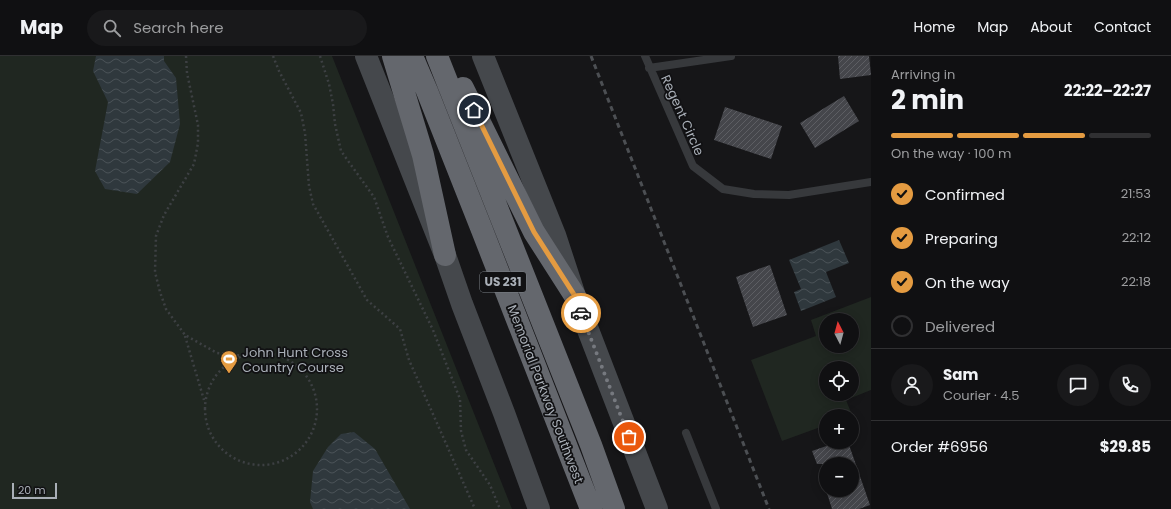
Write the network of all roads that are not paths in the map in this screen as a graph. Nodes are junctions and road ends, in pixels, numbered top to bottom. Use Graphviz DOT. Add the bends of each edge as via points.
graph roads {
  1 [pos="366,56"];
  2 [pos="393,56"];
  3 [pos="412,56"];
  4 [pos="437,56"];
  5 [pos="448,56"];
  6 [pos="483,56"];
  7 [pos="645,56"];
  8 [pos="731,56"];
  9 [pos="649,68"];
  10 [pos="871,182"];
  11 [pos="445,255"];
  12 [pos="575,296"];
  13 [pos="686,433"];
  14 [pos="539,509"];
  15 [pos="591,509"];
  16 [pos="614,509"];
  17 [pos="657,509"];
  18 [pos="716,509"];
  1 -- 11 [label="main road"];
  2 -- 11 [label="highway" via="422,155"];
  3 -- 15 [label="highway, Memorial Parkway Southwest / US 231"];
  4 -- 16 [label="highway, Memorial Parkway Southwest / US 231"];
  5 -- 12 [label="highway" via="534,232"];
  6 -- 12 [label="main road" via="555,235"];
  7 -- 9 [label="lane, Regent Circle"];
  8 -- 9 [label="lane"];
  9 -- 10 [label="lane, Regent Circle" via="693,166 724,189 754,194 789,195"];
  11 -- 14 [label="main road"];
  12 -- 17 [label="main road"];
  13 -- 18 [label="lane"];
}
